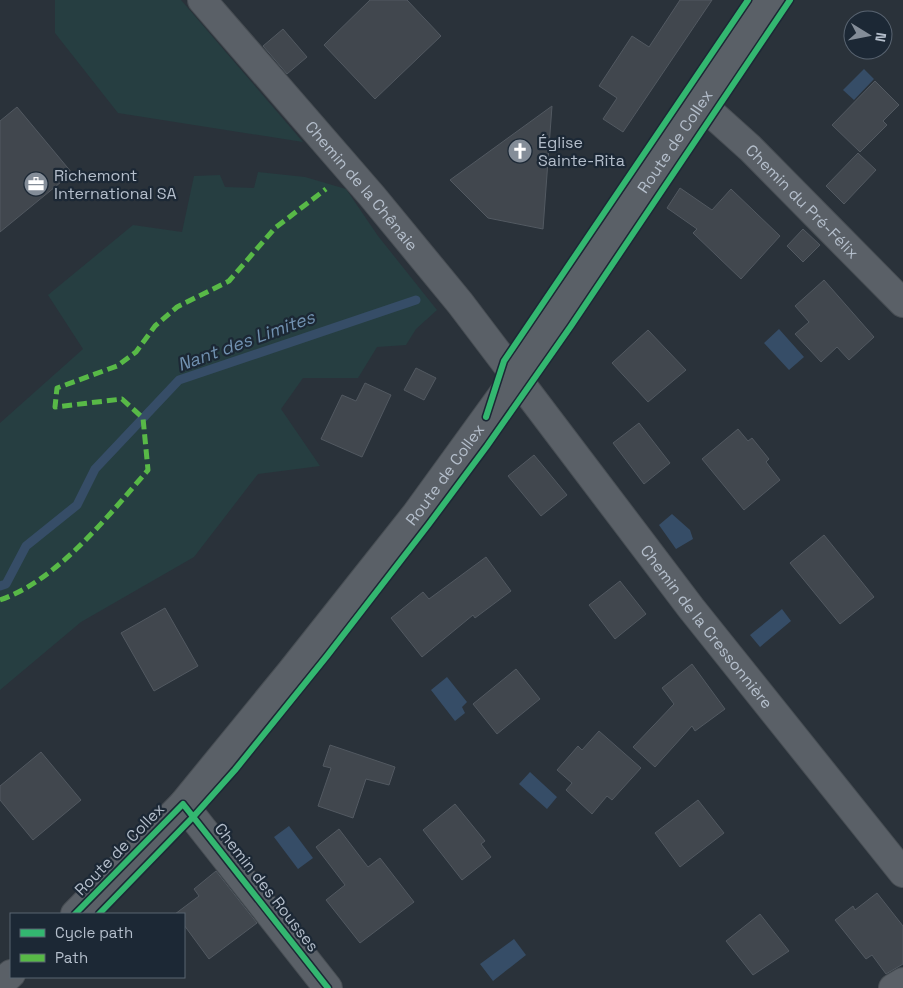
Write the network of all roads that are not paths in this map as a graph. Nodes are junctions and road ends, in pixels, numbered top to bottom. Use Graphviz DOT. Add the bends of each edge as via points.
graph roads {
  1 [pos="202,0"];
  2 [pos="770,0"];
  3 [pos="700,103"];
  4 [pos="903,303"];
  5 [pos="516,376"];
  6 [pos="183,804"];
  7 [pos="903,873"];
  8 [pos="75,913"];
  9 [pos="10,975"];
  10 [pos="903,982"];
  11 [pos="0,984"];
  12 [pos="328,988"];
  13 [pos="893,988"];
  1 -- 5 [label="street, Chemin de la Chênaie" via="372,196"];
  2 -- 3 [label="street, Route de Collex"];
  3 -- 4 [label="street, Chemin du Pré-Félix" via="756,154"];
  3 -- 5 [label="street, Route de Collex"];
  5 -- 6 [label="street, Route de Collex" via="406,526"];
  5 -- 7 [label="street, Chemin de la Cressonnière" via="691,608"];
  6 -- 8 [label="street, Route de Collex"];
  6 -- 12 [label="street, Chemin des Rousses"];
  9 -- 11 [label="street"];
  10 -- 13 [label="street"];
}
